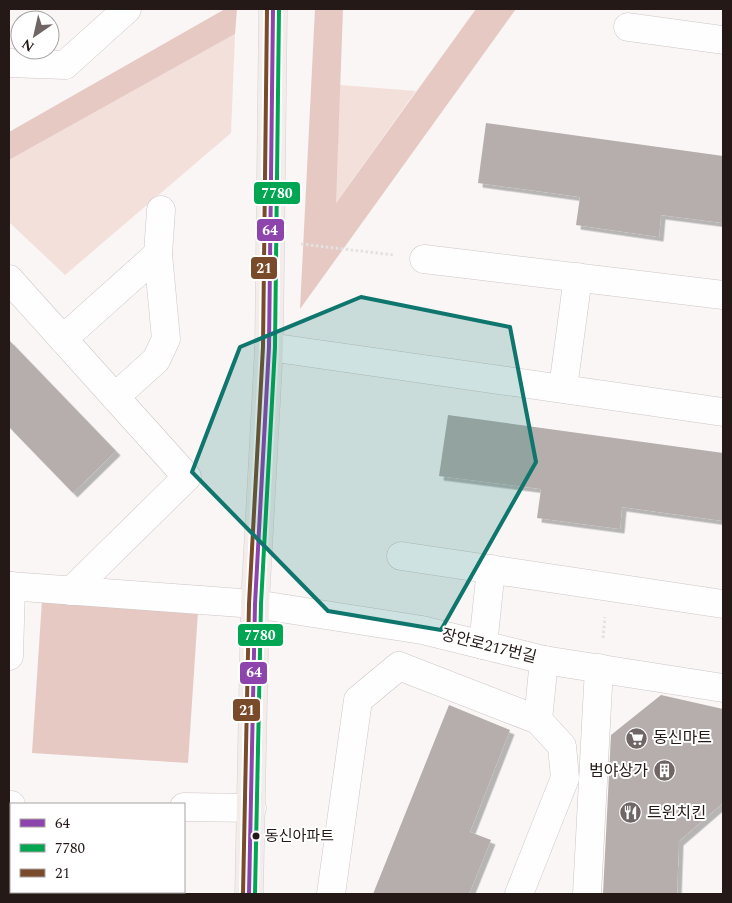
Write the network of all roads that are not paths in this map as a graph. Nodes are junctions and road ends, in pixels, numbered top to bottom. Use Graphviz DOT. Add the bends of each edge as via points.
graph roads {
  1 [pos="127,9"];
  2 [pos="273,9"];
  3 [pos="628,27"];
  4 [pos="723,40"];
  5 [pos="9,63"];
  6 [pos="161,210"];
  7 [pos="158,254"];
  8 [pos="424,259"];
  9 [pos="578,277"];
  10 [pos="9,279"];
  11 [pos="723,295"];
  12 [pos="63,340"];
  13 [pos="269,348"];
  14 [pos="563,388"];
  15 [pos="114,397"];
  16 [pos="723,412"];
  17 [pos="401,556"];
  18 [pos="491,569"];
  19 [pos="10,586"];
  20 [pos="71,591"];
  21 [pos="255,604"];
  22 [pos="723,604"];
  23 [pos="483,645"];
  24 [pos="9,656"];
  25 [pos="544,660"];
  26 [pos="599,668"];
  27 [pos="723,688"];
  28 [pos="538,720"];
  29 [pos="185,807"];
  30 [pos="252,808"];
  31 [pos="248,894"];
  32 [pos="331,894"];
  33 [pos="519,894"];
  34 [pos="587,894"];
  1 -- 5 [label="street" via="65,64"];
  2 -- 13 [label="main road"];
  3 -- 4 [label="street"];
  6 -- 7 [label="street"];
  7 -- 12 [label="street"];
  7 -- 15 [label="street" via="166,339 156,360"];
  8 -- 9 [label="street"];
  9 -- 11 [label="street"];
  9 -- 14 [label="street"];
  10 -- 12 [label="street"];
  12 -- 15 [label="street"];
  13 -- 14 [label="street"];
  13 -- 21 [label="main road"];
  14 -- 16 [label="street"];
  15 -- 20 [label="street" via="187,477"];
  17 -- 18 [label="street"];
  18 -- 22 [label="street"];
  18 -- 23 [label="street"];
  19 -- 20 [label="street, 장안로217번길"];
  19 -- 24 [label="street"];
  20 -- 21 [label="street, 장안로217번길"];
  21 -- 23 [label="street, 장안로217번길" via="422,630"];
  21 -- 30 [label="main road"];
  23 -- 25 [label="street, 장안로217번길"];
  25 -- 26 [label="street, 장안로217번길"];
  25 -- 28 [label="street"];
  26 -- 27 [label="street, 장안로217번길"];
  26 -- 34 [label="street"];
  28 -- 32 [label="street" via="398,666 358,700"];
  28 -- 33 [label="street" via="562,746 565,778"];
  29 -- 30 [label="street"];
  30 -- 31 [label="main road"];
}
